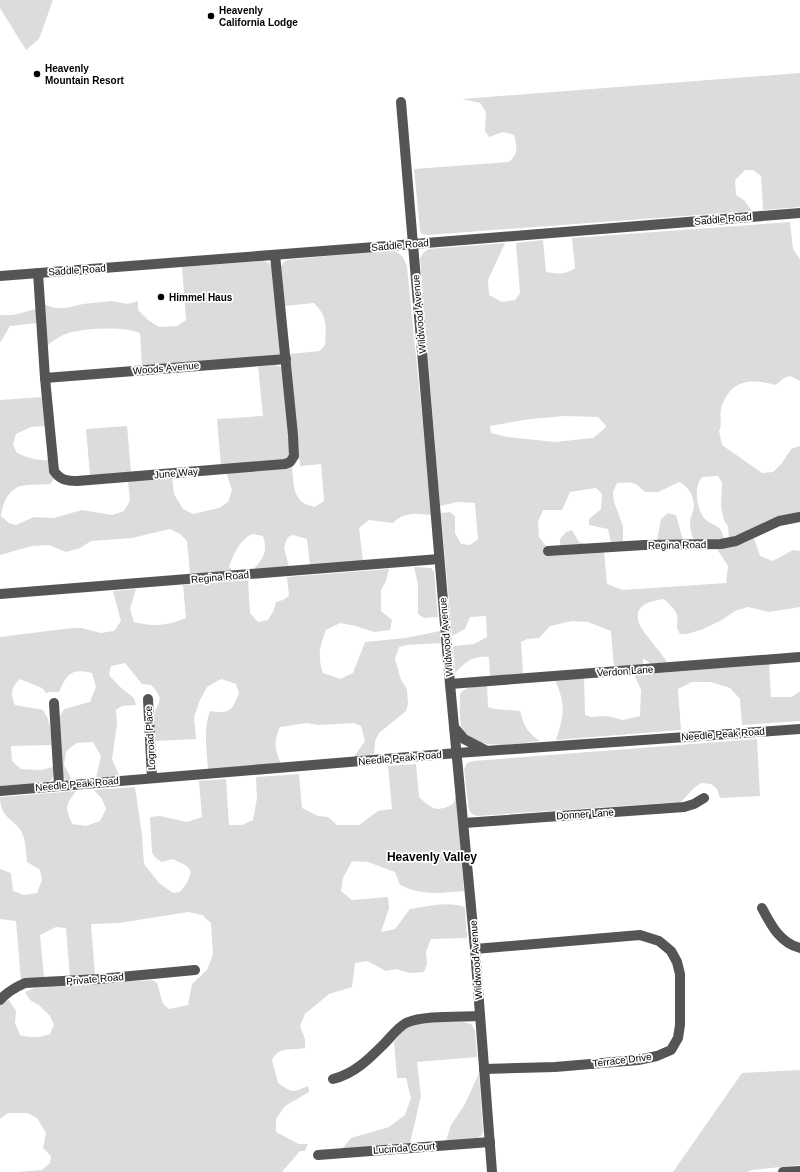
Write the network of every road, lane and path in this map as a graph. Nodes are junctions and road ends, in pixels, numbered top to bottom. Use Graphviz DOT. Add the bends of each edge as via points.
graph roads {
  1 [pos="401,102"];
  2 [pos="800,213"];
  3 [pos="413,244"];
  4 [pos="276,255"];
  5 [pos="38,273"];
  6 [pos="0,276"];
  7 [pos="286,359"];
  8 [pos="45,378"];
  9 [pos="800,516"];
  10 [pos="548,551"];
  11 [pos="439,559"];
  12 [pos="0,594"];
  13 [pos="800,657"];
  14 [pos="450,684"];
  15 [pos="148,699"];
  16 [pos="54,703"];
  17 [pos="454,727"];
  18 [pos="800,729"];
  19 [pos="489,751"];
  20 [pos="457,753"];
  21 [pos="152,778"];
  22 [pos="59,785"];
  23 [pos="0,791"];
  24 [pos="704,798"];
  25 [pos="464,823"];
  26 [pos="762,908"];
  27 [pos="800,948"];
  28 [pos="475,949"];
  29 [pos="195,970"];
  30 [pos="0,1000"];
  31 [pos="480,1016"];
  32 [pos="484,1069"];
  33 [pos="333,1078"];
  34 [pos="490,1142"];
  35 [pos="318,1155"];
  36 [pos="800,1170"];
  37 [pos="492,1172"];
  38 [pos="782,1172"];
  1 -- 3 [label="street, Wildwood Avenue"];
  2 -- 3 [label="street, Saddle Road"];
  3 -- 4 [label="street, Saddle Road"];
  3 -- 11 [label="street, Wildwood Avenue"];
  4 -- 5 [label="street, Saddle Road"];
  4 -- 7 [label="street, June Way"];
  5 -- 6 [label="street, Saddle Road"];
  5 -- 8 [label="street, June Way"];
  7 -- 8 [label="street, Woods Avenue"];
  7 -- 8 [label="street, June Way" via="294,456 290,462 77,481 67,481 58,477 54,471"];
  9 -- 10 [label="street, Regina Road" via="779,521 736,541 721,544 644,545"];
  11 -- 12 [label="street, Regina Road"];
  11 -- 14 [label="street, Wildwood Avenue"];
  13 -- 14 [label="street, Verdon Lane"];
  14 -- 17 [label="street, Wildwood Avenue"];
  15 -- 21 [label="street, Logroad Place"];
  16 -- 22 [label="street"];
  17 -- 19 [label="street" via="464,739"];
  17 -- 20 [label="street, Wildwood Avenue"];
  18 -- 19 [label="street, Needle Peak Road"];
  19 -- 20 [label="street, Needle Peak Road"];
  20 -- 21 [label="street, Needle Peak Road"];
  20 -- 25 [label="street, Wildwood Avenue"];
  21 -- 22 [label="street, Needle Peak Road"];
  22 -- 23 [label="street, Needle Peak Road"];
  24 -- 25 [label="street, Donner Lane" via="684,807"];
  25 -- 28 [label="street, Wildwood Avenue"];
  26 -- 27 [label="street" via="772,927 786,942"];
  28 -- 31 [label="street, Wildwood Avenue"];
  28 -- 32 [label="street, Terrace Drive" via="640,935 659,941 671,951 680,974 680,1025 678,1038 671,1050 638,1060 555,1067"];
  29 -- 30 [label="street, Private Road" via="96,980 26,983 17,986"];
  31 -- 32 [label="street, Wildwood Avenue"];
  31 -- 33 [label="street" via="412,1021 398,1029 360,1066"];
  32 -- 34 [label="street, Wildwood Avenue"];
  34 -- 35 [label="street, Lucinda Court"];
  34 -- 37 [label="street, Wildwood Avenue"];
  36 -- 38 [label="street"];
}
